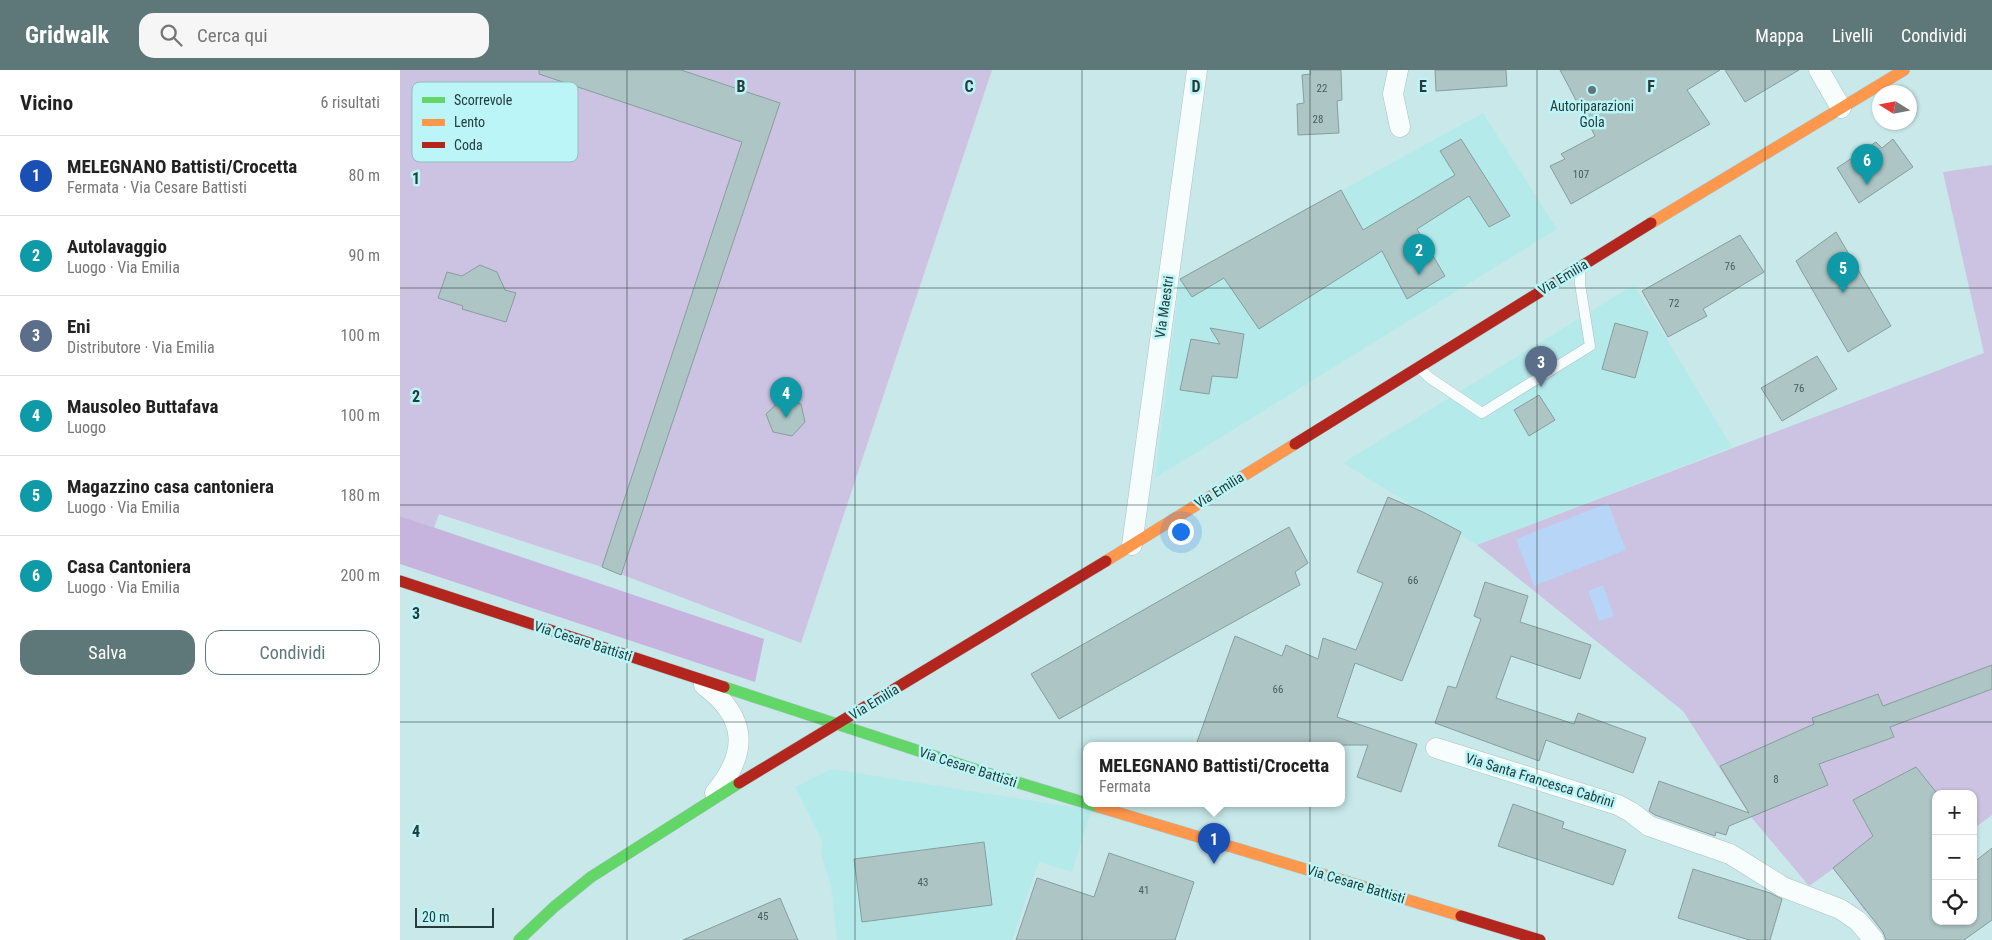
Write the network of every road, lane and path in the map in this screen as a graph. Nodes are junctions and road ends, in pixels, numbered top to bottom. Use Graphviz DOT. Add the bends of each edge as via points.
graph roads {
  1 [pos="1197,70"];
  2 [pos="1398,70"];
  3 [pos="1819,70"];
  4 [pos="1904,70"];
  5 [pos="1841,108"];
  6 [pos="1400,128"];
  7 [pos="1580,266"];
  8 [pos="1417,366"];
  9 [pos="1132,545"];
  10 [pos="400,581"];
  11 [pos="696,679"];
  12 [pos="836,725"];
  13 [pos="1436,748"];
  14 [pos="1083,802"];
  15 [pos="707,803"];
  16 [pos="1099,807"];
  17 [pos="519,940"];
  18 [pos="1540,940"];
  19 [pos="1874,940"];
  1 -- 9 [label="street, Via Maestri"];
  2 -- 6 [label="street" via="1393,94"];
  3 -- 5 [label="street"];
  4 -- 5 [label="street, Via Emilia"];
  5 -- 7 [label="street, Via Emilia"];
  7 -- 8 [label="street, Via Emilia"];
  7 -- 8 [label="lane" via="1590,346 1482,413"];
  8 -- 9 [label="street, Via Emilia"];
  9 -- 12 [label="street, Via Emilia"];
  10 -- 11 [label="street, Via Cesare Battisti"];
  11 -- 12 [label="street, Via Cesare Battisti"];
  11 -- 15 [label="street" via="728,707 740,743 728,776"];
  12 -- 14 [label="street, Via Cesare Battisti"];
  12 -- 15 [label="street, Via Emilia"];
  13 -- 19 [label="street, Via Santa Francesca Cabrini" via="1618,805 1649,826 1730,854 1783,887 1848,914"];
  15 -- 17 [label="street, Via Emilia" via="591,877"];
  16 -- 18 [label="street, Via Cesare Battisti"];
}
